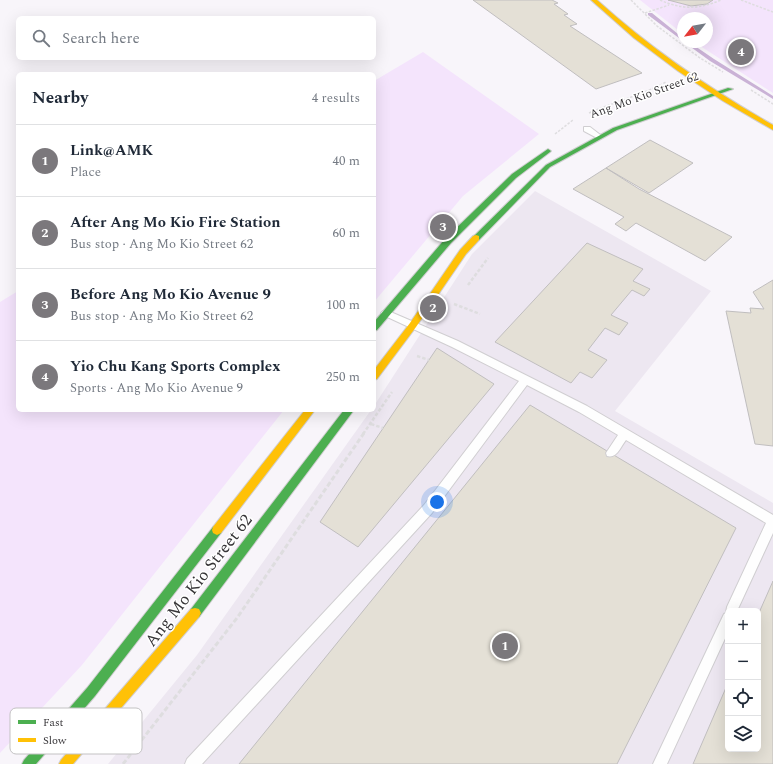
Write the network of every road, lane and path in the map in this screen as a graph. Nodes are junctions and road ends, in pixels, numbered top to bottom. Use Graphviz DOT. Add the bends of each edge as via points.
graph roads {
  1 [pos="594,0"];
  2 [pos="631,0"];
  3 [pos="660,0"];
  4 [pos="721,0"];
  5 [pos="741,0"];
  6 [pos="670,5"];
  7 [pos="773,12"];
  8 [pos="645,13"];
  9 [pos="726,74"];
  10 [pos="664,78"];
  11 [pos="703,86"];
  12 [pos="745,86"];
  13 [pos="692,90"];
  14 [pos="716,94"];
  15 [pos="773,104"];
  16 [pos="587,114"];
  17 [pos="574,120"];
  18 [pos="597,123"];
  19 [pos="773,128"];
  20 [pos="584,130"];
  21 [pos="599,137"];
  22 [pos="554,141"];
  23 [pos="491,254"];
  24 [pos="468,286"];
  25 [pos="458,298"];
  26 [pos="454,304"];
  27 [pos="386,313"];
  28 [pos="480,314"];
  29 [pos="413,325"];
  30 [pos="376,326"];
  31 [pos="432,333"];
  32 [pos="417,356"];
  33 [pos="429,360"];
  34 [pos="412,362"];
  35 [pos="376,374"];
  36 [pos="525,380"];
  37 [pos="396,387"];
  38 [pos="308,412"];
  39 [pos="347,412"];
  40 [pos="371,424"];
  41 [pos="383,428"];
  42 [pos="624,434"];
  43 [pos="611,453"];
  44 [pos="773,521"];
  45 [pos="732,608"];
  46 [pos="725,624"];
  47 [pos="77,708"];
  48 [pos="114,708"];
  49 [pos="142,740"];
  50 [pos="37,754"];
  51 [pos="74,754"];
  52 [pos="131,754"];
  53 [pos="28,764"];
  54 [pos="65,764"];
  55 [pos="123,764"];
  56 [pos="192,764"];
  57 [pos="660,764"];
  1 -- 11 [label="street" via="647,46"];
  2 -- 8 [label="path"];
  3 -- 6 [label="path"];
  4 -- 6 [label="path" via="695,8"];
  5 -- 7 [label="path"];
  6 -- 8 [label="path"];
  8 -- 9 [label="path" via="657,26"];
  10 -- 16 [label="path" via="666,83"];
  11 -- 13 [label="street, Ang Mo Kio Street 62"];
  11 -- 14 [label="street"];
  11 -- 14 [label="street, Ang Mo Kio Street 62" via="718,82 733,91"];
  12 -- 15 [label="path"];
  14 -- 19 [label="street"];
  14 -- 21 [label="street, Ang Mo Kio Street 62"];
  17 -- 22 [label="path"];
  18 -- 20 [label="street, Ang Mo Kio Street 62"];
  20 -- 21 [label="lane"];
  21 -- 29 [label="street, Ang Mo Kio Street 62" via="548,166 463,252"];
  22 -- 27 [label="street" via="448,241"];
  23 -- 24 [label="path"];
  25 -- 26 [label="path"];
  26 -- 28 [label="path"];
  26 -- 31 [label="path"];
  27 -- 29 [label="lane"];
  27 -- 30 [label="street"];
  29 -- 31 [label="lane"];
  29 -- 35 [label="street, Ang Mo Kio Street 62"];
  31 -- 32 [label="path"];
  31 -- 36 [label="lane"];
  32 -- 33 [label="path"];
  32 -- 34 [label="path"];
  36 -- 42 [label="lane" via="583,409"];
  36 -- 56 [label="lane" via="428,509"];
  37 -- 40 [label="path"];
  38 -- 47 [label="street, Ang Mo Kio Street 62"];
  39 -- 48 [label="street, Ang Mo Kio Street 62" via="190,620"];
  40 -- 41 [label="path"];
  40 -- 49 [label="path" via="237,618"];
  42 -- 43 [label="lane"];
  42 -- 44 [label="lane"];
  44 -- 45 [label="lane"];
  46 -- 57 [label="lane"];
  50 -- 53 [label="street, Ang Mo Kio Street 62"];
  51 -- 54 [label="street, Ang Mo Kio Street 62"];
  52 -- 55 [label="path"];
}
